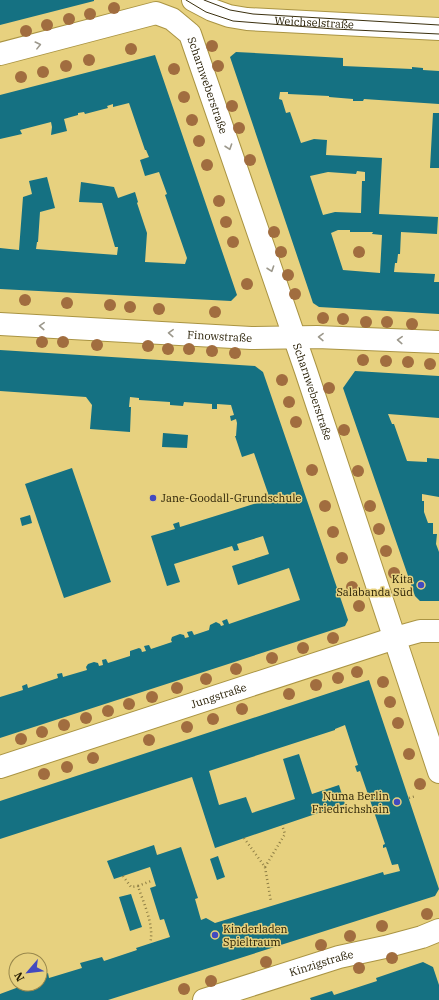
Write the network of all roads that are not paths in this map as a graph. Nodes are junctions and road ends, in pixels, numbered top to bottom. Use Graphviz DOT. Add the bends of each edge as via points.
graph roads {
  1 [pos="193,0"];
  2 [pos="439,30"];
  3 [pos="0,54"];
  4 [pos="0,324"];
  5 [pos="294,337"];
  6 [pos="439,342"];
  7 [pos="439,631"];
  8 [pos="395,638"];
  9 [pos="0,767"];
  10 [pos="439,772"];
  11 [pos="439,930"];
  12 [pos="204,1000"];
  1 -- 2 [label="street, Weichselstraße" via="229,16 247,19"];
  3 -- 5 [label="street, Scharnweberstraße, one-way" via="156,13 172,19 190,34"];
  5 -- 4 [label="street, Finowstraße, one-way" via="252,338"];
  6 -- 5 [label="street, Finowstraße, one-way"];
  5 -- 8 [label="street, Scharnweberstraße"];
  7 -- 8 [label="street, Jungstraße" via="420,631"];
  8 -- 9 [label="street, Jungstraße"];
  8 -- 10 [label="street, Scharnweberstraße"];
  11 -- 12 [label="street, Kinzigstraße" via="414,939 339,957"];
}
